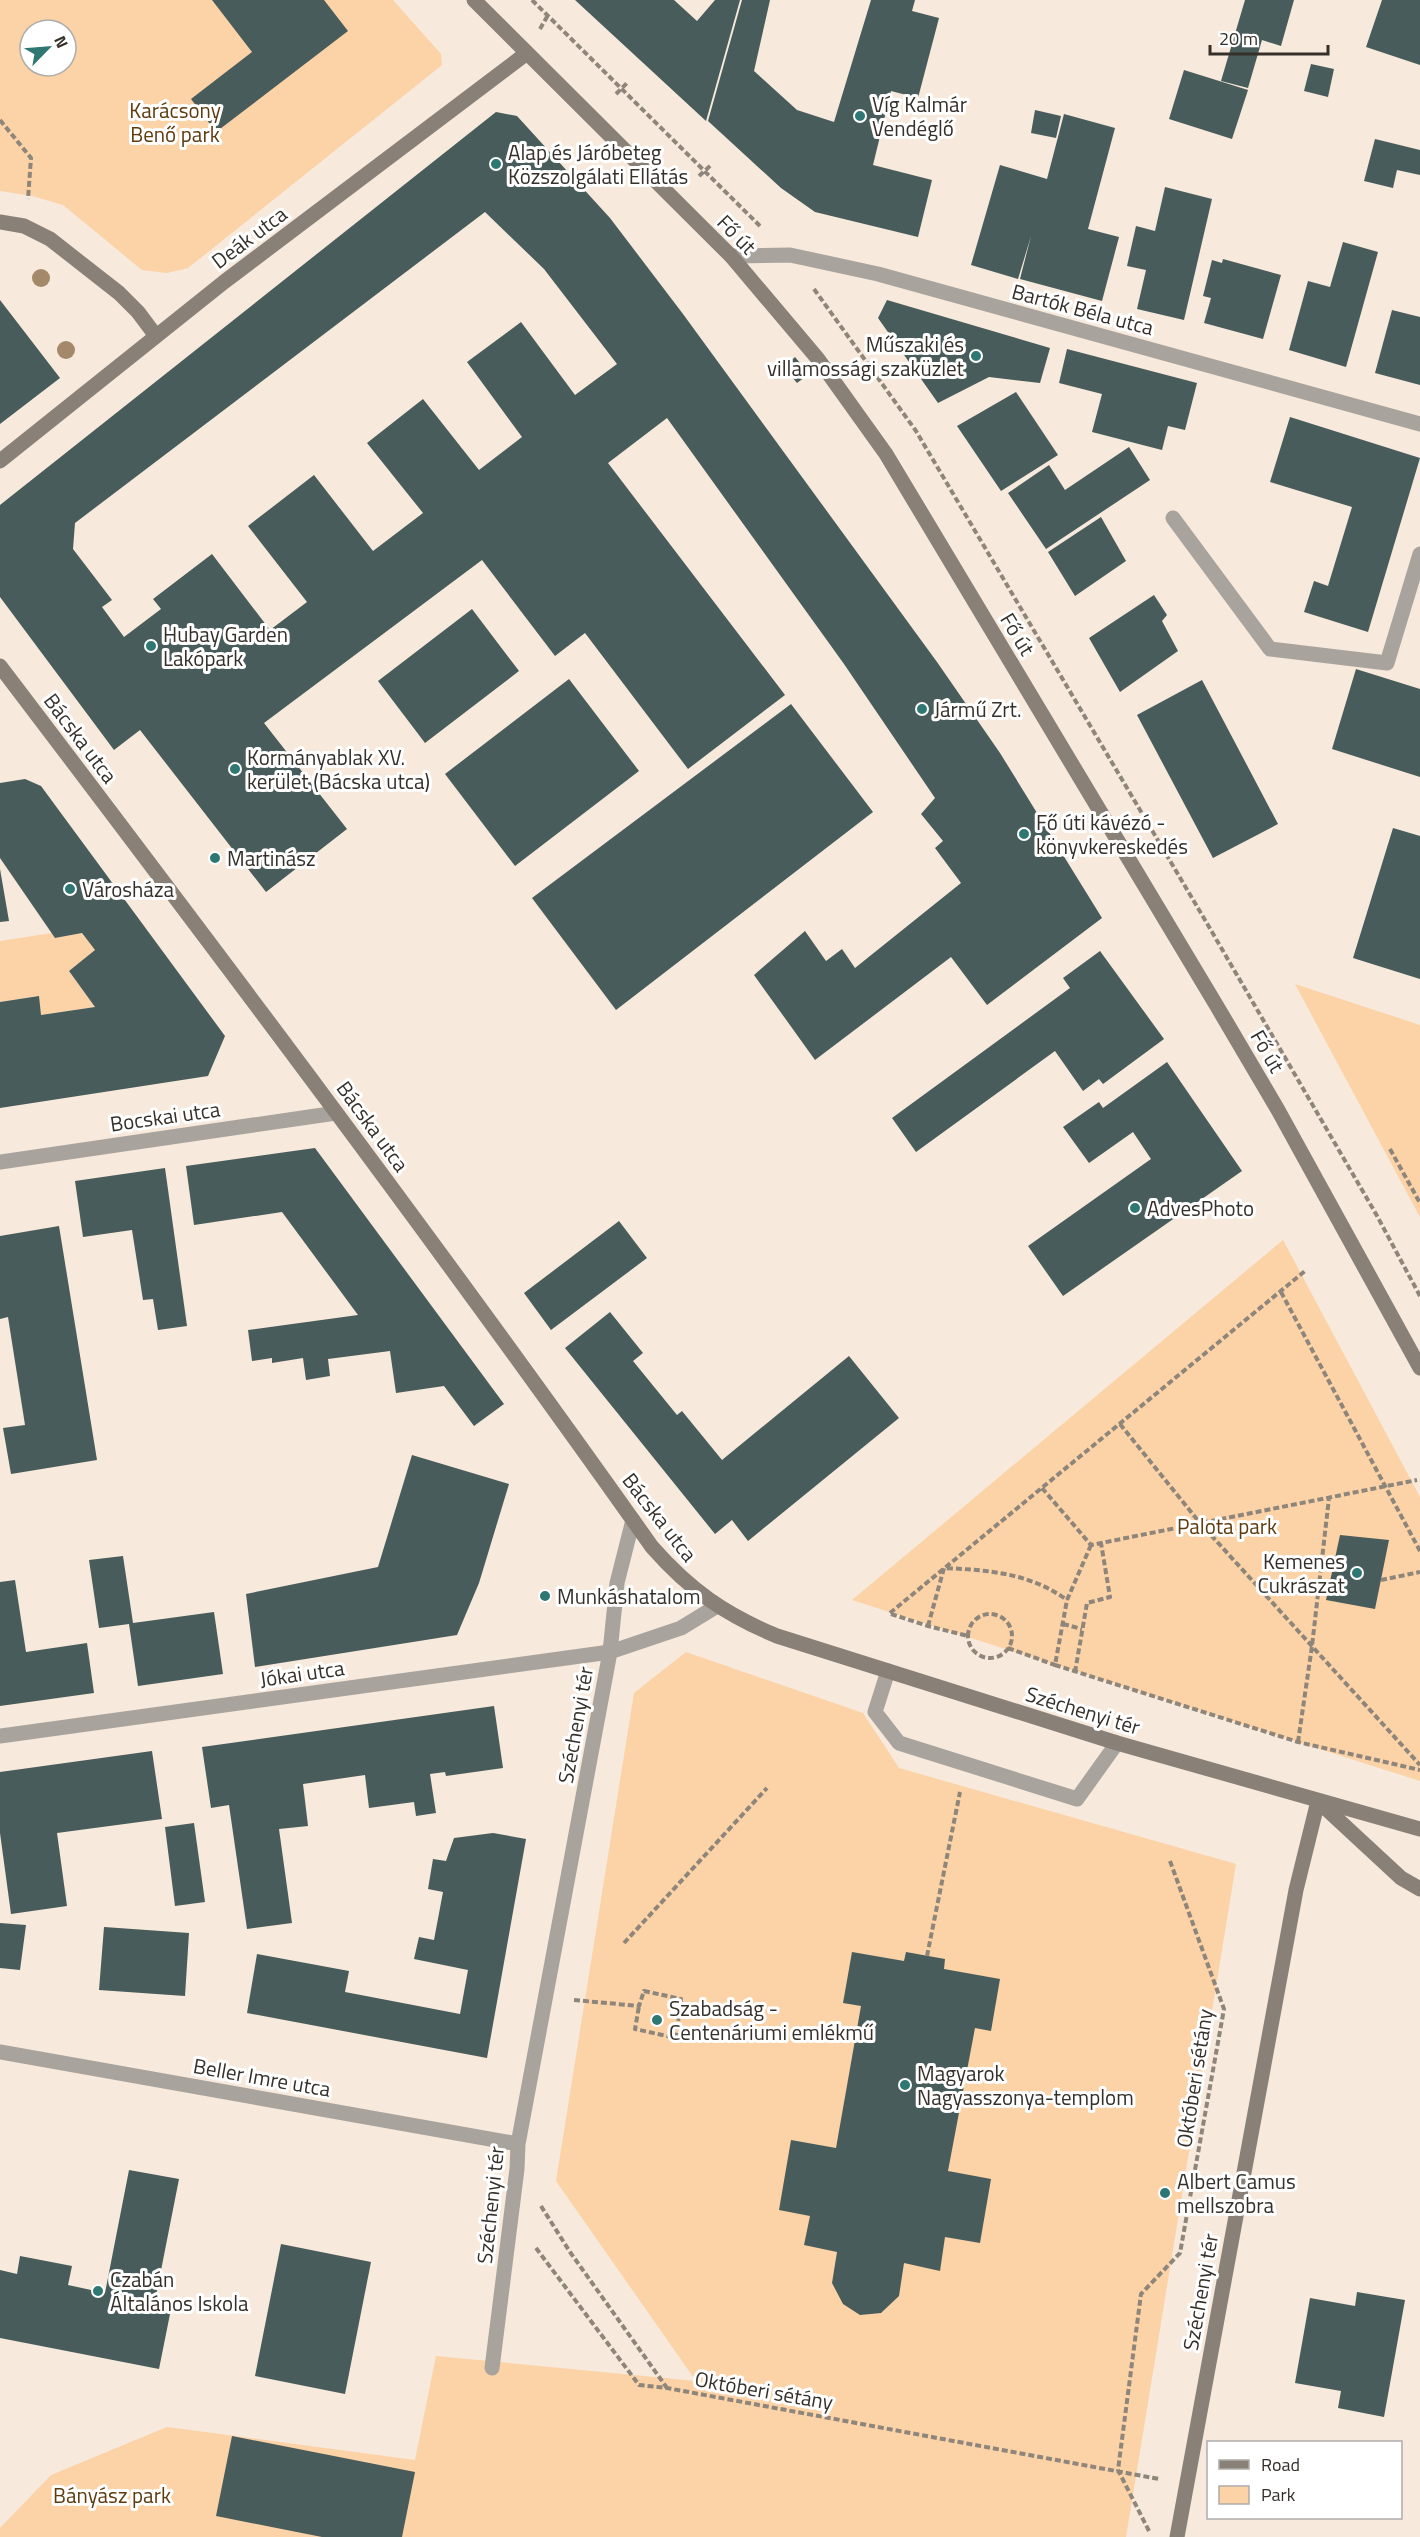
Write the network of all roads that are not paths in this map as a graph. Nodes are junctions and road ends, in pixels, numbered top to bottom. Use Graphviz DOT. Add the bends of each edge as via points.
graph roads {
  1 [pos="474,0"];
  2 [pos="527,53"];
  3 [pos="0,222"];
  4 [pos="731,256"];
  5 [pos="156,336"];
  6 [pos="1420,424"];
  7 [pos="0,461"];
  8 [pos="1173,518"];
  9 [pos="1420,554"];
  10 [pos="0,666"];
  11 [pos="336,1113"];
  12 [pos="0,1162"];
  13 [pos="1420,1368"];
  14 [pos="633,1520"];
  15 [pos="717,1606"];
  16 [pos="610,1652"];
  17 [pos="888,1671"];
  18 [pos="0,1736"];
  19 [pos="1117,1743"];
  20 [pos="1318,1802"];
  21 [pos="1420,1829"];
  22 [pos="1420,1889"];
  23 [pos="0,2052"];
  24 [pos="518,2144"];
  25 [pos="492,2368"];
  26 [pos="1177,2537"];
  1 -- 2 [label="street, Fő út"];
  2 -- 4 [label="street, Fő út"];
  2 -- 5 [label="street, Deák utca"];
  3 -- 5 [label="street" via="24,226 50,239 119,293"];
  4 -- 6 [label="street, Bartók Béla utca" via="790,255 878,274"];
  4 -- 13 [label="street, Fő út" via="818,359 886,454 1230,1029"];
  5 -- 7 [label="street, Deák utca"];
  8 -- 9 [label="street" via="1270,649 1387,663"];
  10 -- 11 [label="street, Bácska utca"];
  11 -- 12 [label="street, Bocskai utca"];
  11 -- 14 [label="street, Bácska utca"];
  14 -- 15 [label="street, Bácska utca" via="677,1576"];
  14 -- 16 [label="street" via="617,1583"];
  15 -- 16 [label="street, Széchenyi tér" via="681,1628"];
  15 -- 17 [label="street, Széchenyi tér" via="777,1636"];
  16 -- 18 [label="street, Jókai utca"];
  16 -- 24 [label="street, Széchenyi tér"];
  17 -- 19 [label="street, Széchenyi tér"];
  17 -- 19 [label="street" via="875,1712 899,1743 1077,1799"];
  19 -- 20 [label="street, Széchenyi tér"];
  20 -- 21 [label="street, Széchenyi tér"];
  20 -- 22 [label="street, Széchenyi tér" via="1401,1878"];
  20 -- 26 [label="street, Széchenyi tér" via="1296,1890"];
  23 -- 24 [label="street, Beller Imre utca"];
  24 -- 25 [label="street, Széchenyi tér"];
}
